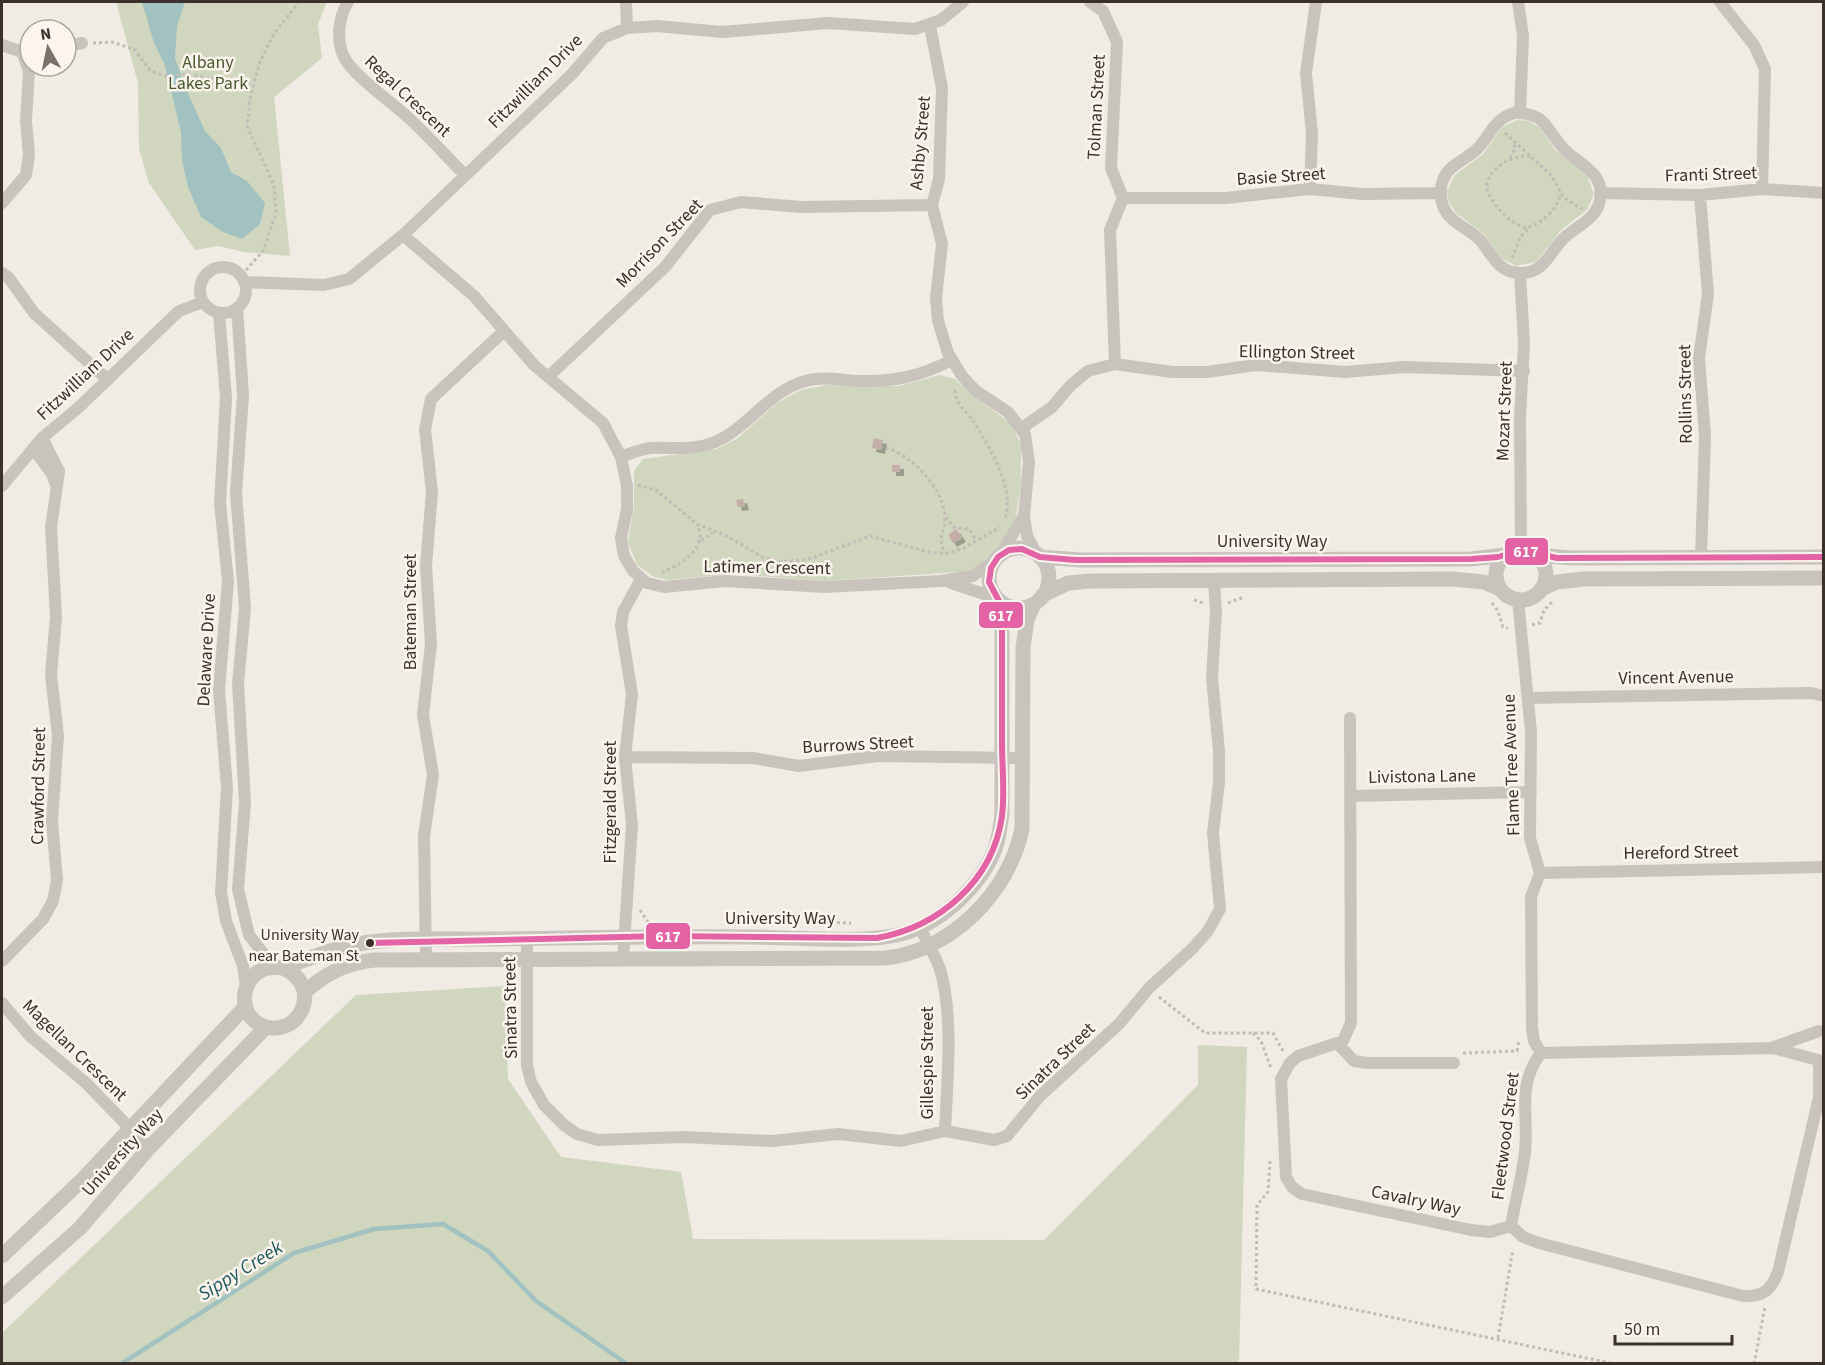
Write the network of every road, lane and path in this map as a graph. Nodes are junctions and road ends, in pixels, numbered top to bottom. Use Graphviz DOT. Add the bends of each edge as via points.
graph roads {
  1 [pos="299,2"];
  2 [pos="348,2"];
  3 [pos="626,2"];
  4 [pos="963,2"];
  5 [pos="1090,2"];
  6 [pos="1316,2"];
  7 [pos="1518,2"];
  8 [pos="1720,2"];
  9 [pos="930,26"];
  10 [pos="627,28"];
  11 [pos="82,43"];
  12 [pos="78,44"];
  13 [pos="2,45"];
  14 [pos="18,49"];
  15 [pos="29,78"];
  16 [pos="251,93"];
  17 [pos="1520,113"];
  18 [pos="1495,124"];
  19 [pos="1513,141"];
  20 [pos="1530,157"];
  21 [pos="1508,161"];
  22 [pos="465,175"];
  23 [pos="1310,189"];
  24 [pos="1762,189"];
  25 [pos="1441,193"];
  26 [pos="1560,193"];
  27 [pos="1600,193"];
  28 [pos="1824,193"];
  29 [pos="1700,195"];
  30 [pos="1123,198"];
  31 [pos="2,203"];
  32 [pos="1557,203"];
  33 [pos="1574,203"];
  34 [pos="932,205"];
  35 [pos="1591,217"];
  36 [pos="1515,223"];
  37 [pos="1530,227"];
  38 [pos="403,235"];
  39 [pos="1519,242"];
  40 [pos="1506,271"];
  41 [pos="2,273"];
  42 [pos="1520,273"];
  43 [pos="242,279"];
  44 [pos="203,302"];
  45 [pos="237,308"];
  46 [pos="219,313"];
  47 [pos="504,331"];
  48 [pos="952,360"];
  49 [pos="1115,364"];
  50 [pos="1524,370"];
  51 [pos="962,376"];
  52 [pos="548,377"];
  53 [pos="108,380"];
  54 [pos="1022,428"];
  55 [pos="42,438"];
  56 [pos="33,448"];
  57 [pos="886,448"];
  58 [pos="621,457"];
  59 [pos="56,485"];
  60 [pos="633,485"];
  61 [pos="2,486"];
  62 [pos="945,515"];
  63 [pos="1024,516"];
  64 [pos="697,524"];
  65 [pos="943,528"];
  66 [pos="954,528"];
  67 [pos="715,532"];
  68 [pos="976,540"];
  69 [pos="699,541"];
  70 [pos="1521,550"];
  71 [pos="944,553"];
  72 [pos="1505,555"];
  73 [pos="1536,555"];
  74 [pos="1039,556"];
  75 [pos="998,557"];
  76 [pos="1701,557"];
  77 [pos="1824,557"];
  78 [pos="1214,560"];
  79 [pos="1701,578"];
  80 [pos="1824,578"];
  81 [pos="641,579"];
  82 [pos="941,581"];
  83 [pos="1214,581"];
  84 [pos="658,587"];
  85 [pos="1500,588"];
  86 [pos="1541,589"];
  87 [pos="1039,599"];
  88 [pos="998,600"];
  89 [pos="1518,600"];
  90 [pos="1824,696"];
  91 [pos="1528,698"];
  92 [pos="1350,718"];
  93 [pos="625,757"];
  94 [pos="1001,757"];
  95 [pos="1022,758"];
  96 [pos="1531,792"];
  97 [pos="1351,796"];
  98 [pos="1824,867"];
  99 [pos="1540,873"];
  100 [pos="639,906"];
  101 [pos="808,922"];
  102 [pos="853,923"];
  103 [pos="656,924"];
  104 [pos="920,927"];
  105 [pos="624,937"];
  106 [pos="527,939"];
  107 [pos="425,940"];
  108 [pos="929,946"];
  109 [pos="623,959"];
  110 [pos="426,960"];
  111 [pos="527,960"];
  112 [pos="2,961"];
  113 [pos="278,968"];
  114 [pos="246,986"];
  115 [pos="1149,988"];
  116 [pos="305,992"];
  117 [pos="2,1003"];
  118 [pos="245,1007"];
  119 [pos="266,1027"];
  120 [pos="1822,1028"];
  121 [pos="1253,1033"];
  122 [pos="1520,1039"];
  123 [pos="1339,1045"];
  124 [pos="1773,1048"];
  125 [pos="1541,1053"];
  126 [pos="1820,1062"];
  127 [pos="1290,1063"];
  128 [pos="1454,1063"];
  129 [pos="1272,1070"];
  130 [pos="1820,1105"];
  131 [pos="129,1128"];
  132 [pos="945,1131"];
  133 [pos="148,1148"];
  134 [pos="1270,1158"];
  135 [pos="1510,1226"];
  136 [pos="1513,1249"];
  137 [pos="2,1256"];
  138 [pos="1762,1295"];
  139 [pos="2,1297"];
  140 [pos="1498,1338"];
  141 [pos="1615,1364"];
  142 [pos="1754,1364"];
  1 -- 16 [label="path" via="273,35"];
  2 -- 22 [label="street, Regal Crescent" via="338,29 342,55 354,72 415,123"];
  3 -- 10 [label="street"];
  4 -- 9 [label="street, Fitzwilliam Drive"];
  5 -- 30 [label="street, Tolman Street" via="1103,11 1117,42 1110,168"];
  6 -- 23 [label="street" via="1306,73 1312,133"];
  7 -- 17 [label="street" via="1523,36"];
  8 -- 24 [label="street" via="1754,45 1765,69"];
  9 -- 10 [label="street, Fitzwilliam Drive" via="900,30 828,23 722,32 657,26"];
  9 -- 34 [label="street, Ashby Street" via="942,88 939,179"];
  10 -- 22 [label="street, Fitzwilliam Drive" via="603,38 572,74"];
  11 -- 12 [label="street"];
  11 -- 16 [label="path" via="112,42 134,50 150,70 164,76 186,74 220,80"];
  13 -- 14 [label="street"];
  15 -- 31 [label="street" via="26,175"];
  16 -- 43 [label="path" via="247,126 274,185 276,213 263,251"];
  17 -- 18 [label="street" via="1508,115"];
  17 -- 27 [label="street" via="1544,122 1567,152 1593,171"];
  18 -- 19 [label="path"];
  18 -- 25 [label="street" via="1479,148 1448,172"];
  19 -- 20 [label="path"];
  19 -- 21 [label="path" via="1515,149"];
  20 -- 21 [label="path" via="1518,156"];
  20 -- 26 [label="path" via="1556,181"];
  21 -- 36 [label="path" via="1486,185 1490,198"];
  22 -- 38 [label="street, Fitzwilliam Drive"];
  23 -- 25 [label="street, Basie Street" via="1362,194"];
  23 -- 30 [label="street, Basie Street" via="1226,198"];
  24 -- 28 [label="street, Franti Street"];
  24 -- 29 [label="street, Franti Street"];
  25 -- 40 [label="street" via="1449,216 1477,237"];
  26 -- 32 [label="path"];
  26 -- 33 [label="path"];
  27 -- 29 [label="street, Franti Street"];
  27 -- 35 [label="street"];
  29 -- 76 [label="street, Rollins Street" via="1708,294 1699,358 1705,436"];
  30 -- 49 [label="street" via="1110,230"];
  32 -- 33 [label="path"];
  32 -- 37 [label="path"];
  33 -- 35 [label="path"];
  34 -- 48 [label="street, Ashby Street" via="942,244 936,298 938,321"];
  34 -- 52 [label="street, Morrison Street" via="802,207 741,202 710,210 665,267"];
  35 -- 42 [label="street" via="1563,238 1542,266"];
  36 -- 37 [label="path"];
  36 -- 39 [label="path"];
  37 -- 39 [label="path"];
  38 -- 43 [label="street, Fitzwilliam Drive" via="349,279 324,285"];
  38 -- 47 [label="street" via="474,296"];
  39 -- 40 [label="path"];
  40 -- 42 [label="street"];
  41 -- 53 [label="street" via="34,313"];
  42 -- 50 [label="street, Mozart Street"];
  43 -- 44 [label="street" via="229,268 213,269 202,280 199,291"];
  43 -- 45 [label="street" via="245,294"];
  44 -- 46 [label="street"];
  44 -- 53 [label="street, Fitzwilliam Drive" via="179,311"];
  45 -- 46 [label="street"];
  45 -- 113 [label="street, Delaware Drive" via="243,395 236,493 245,608 238,684 245,803 238,890 249,935"];
  46 -- 114 [label="street, Delaware Drive" via="226,398 219,503 228,580 219,690 227,788 221,892"];
  47 -- 52 [label="street"];
  47 -- 107 [label="street, Bateman Street" via="431,399 424,429 432,492 426,566 431,644 423,715 433,775 424,836"];
  48 -- 51 [label="street, Ashby Street"];
  48 -- 58 [label="street" via="905,379 803,382 779,392 735,432 712,444 648,449"];
  49 -- 50 [label="street, Ellington Street" via="1172,372 1256,365 1345,372 1405,367"];
  49 -- 54 [label="street, Ellington Street" via="1089,371 1052,407"];
  50 -- 70 [label="street, Mozart Street" via="1520,417"];
  51 -- 54 [label="street, Ashby Street"];
  51 -- 68 [label="path" via="955,390 956,399 1001,471 1008,497 1002,525"];
  52 -- 58 [label="street" via="603,423"];
  53 -- 55 [label="street, Fitzwilliam Drive"];
  54 -- 63 [label="street" via="1029,453"];
  55 -- 56 [label="street, Fitzwilliam Drive"];
  55 -- 59 [label="street, Crawford Street" via="58,469"];
  56 -- 59 [label="street"];
  56 -- 61 [label="street, Fitzwilliam Drive"];
  57 -- 62 [label="path" via="902,453 919,468"];
  58 -- 81 [label="street" via="628,493 622,547 626,562"];
  59 -- 112 [label="street, Crawford Street" via="51,528 56,617 51,667 58,736 52,821 57,880 53,901 43,919"];
  60 -- 64 [label="path" via="656,490"];
  62 -- 65 [label="path"];
  62 -- 66 [label="path"];
  63 -- 74 [label="street" via="1027,536"];
  63 -- 75 [label="street"];
  64 -- 67 [label="path"];
  64 -- 69 [label="path"];
  65 -- 66 [label="path"];
  65 -- 71 [label="path" via="940,540"];
  66 -- 68 [label="path" via="967,528"];
  67 -- 69 [label="path"];
  67 -- 71 [label="path" via="762,557 788,563 870,536"];
  68 -- 71 [label="path"];
  69 -- 84 [label="path" via="685,560 661,574"];
  70 -- 72 [label="street"];
  70 -- 73 [label="street"];
  72 -- 78 [label="street, University Way" via="1471,559"];
  72 -- 85 [label="street" via="1496,571"];
  73 -- 76 [label="street"];
  73 -- 86 [label="street" via="1545,571"];
  74 -- 75 [label="street" via="1022,549"];
  74 -- 78 [label="street, University Way" via="1075,560"];
  74 -- 87 [label="street" via="1048,575"];
  75 -- 82 [label="street, Latimer Crescent" via="973,576"];
  75 -- 88 [label="street" via="989,572 989,582"];
  76 -- 77 [label="street"];
  76 -- 79 [label="street"];
  78 -- 83 [label="street"];
  79 -- 80 [label="street"];
  79 -- 86 [label="street" via="1572,579"];
  81 -- 84 [label="street"];
  81 -- 93 [label="street, Fitzgerald Street" via="623,612 621,626 632,694"];
  82 -- 84 [label="street, Latimer Crescent" via="814,587 725,581"];
  82 -- 88 [label="street, Latimer Crescent"];
  83 -- 85 [label="street" via="1452,579"];
  83 -- 87 [label="street" via="1084,581 1064,585"];
  83 -- 115 [label="street, Sinatra Street" via="1212,678 1219,761 1213,833 1220,909 1192,949"];
  85 -- 89 [label="street"];
  86 -- 89 [label="street" via="1531,598"];
  87 -- 88 [label="street" via="1016,608"];
  87 -- 95 [label="street" via="1023,635"];
  88 -- 94 [label="street, University Way" via="1002,632"];
  89 -- 91 [label="street, Flame Tree Avenue"];
  90 -- 91 [label="street, Vincent Avenue" via="1811,693"];
  91 -- 96 [label="street, Flame Tree Avenue"];
  92 -- 97 [label="street"];
  93 -- 94 [label="street, Burrows Street" via="753,758 799,766 878,756"];
  93 -- 105 [label="street, Fitzgerald Street" via="632,825"];
  94 -- 95 [label="street, Burrows Street"];
  94 -- 104 [label="street, University Way" via="1002,815 995,849 973,884 952,906"];
  95 -- 108 [label="street" via="1022,828 1009,868 972,914"];
  96 -- 97 [label="street, Livistona Lane"];
  96 -- 99 [label="street, Flame Tree Avenue" via="1530,838"];
  97 -- 123 [label="street" via="1351,1023 1349,1033"];
  98 -- 99 [label="street, Hereford Street"];
  99 -- 125 [label="street" via="1531,897 1532,1016 1534,1041"];
  100 -- 103 [label="path" via="644,919"];
  101 -- 102 [label="path"];
  104 -- 105 [label="street, University Way" via="877,938"];
  104 -- 108 [label="street, Gillespie Street"];
  105 -- 106 [label="street, University Way"];
  105 -- 109 [label="street, Fitzgerald Street"];
  106 -- 107 [label="street, University Way"];
  106 -- 111 [label="street, Sinatra Street"];
  107 -- 110 [label="street, Bateman Street"];
  107 -- 113 [label="street, University Way" via="361,943"];
  108 -- 109 [label="street" via="901,957 885,958"];
  108 -- 132 [label="street, Gillespie Street" via="944,990 949,1050"];
  109 -- 111 [label="street"];
  110 -- 111 [label="street"];
  110 -- 116 [label="street" via="359,962 321,977"];
  111 -- 132 [label="street, Sinatra Street" via="527,1065 531,1082 544,1105 577,1134 598,1140 683,1137 772,1141 838,1134 902,1141"];
  113 -- 114 [label="street" via="257,973"];
  113 -- 116 [label="street" via="297,977"];
  114 -- 118 [label="street"];
  115 -- 121 [label="path" via="1205,1033"];
  115 -- 132 [label="street, Sinatra Street" via="1119,1024 1040,1096 1007,1136 994,1140"];
  116 -- 119 [label="street" via="303,1009 292,1023"];
  117 -- 131 [label="street, Magellan Crescent" via="31,1037 86,1083"];
  118 -- 119 [label="street" via="254,1020"];
  118 -- 131 [label="street, University Way"];
  119 -- 133 [label="street, University Way"];
  120 -- 124 [label="street"];
  120 -- 126 [label="street" via="1814,1045"];
  121 -- 127 [label="path" via="1273,1033"];
  121 -- 129 [label="path" via="1261,1041"];
  122 -- 128 [label="path" via="1517,1051 1461,1053"];
  123 -- 127 [label="street" via="1307,1051"];
  123 -- 128 [label="street" via="1354,1061"];
  124 -- 125 [label="street"];
  124 -- 126 [label="street"];
  125 -- 135 [label="street, Fleetwood Street" via="1526,1081 1525,1154"];
  126 -- 130 [label="street"];
  127 -- 135 [label="street, Cavalry Way" via="1281,1079 1286,1178 1292,1187 1302,1194 1471,1230 1490,1232"];
  130 -- 138 [label="street" via="1779,1272"];
  131 -- 133 [label="street, Magellan Crescent"];
  131 -- 137 [label="street, University Way" via="82,1180"];
  133 -- 139 [label="street, University Way" via="80,1228"];
  134 -- 140 [label="path" via="1268,1192 1257,1205 1256,1289"];
  135 -- 138 [label="street" via="1522,1237 1539,1243 1743,1296"];
  136 -- 140 [label="path"];
  138 -- 142 [label="path" via="1766,1311"];
  140 -- 141 [label="path"];
}
